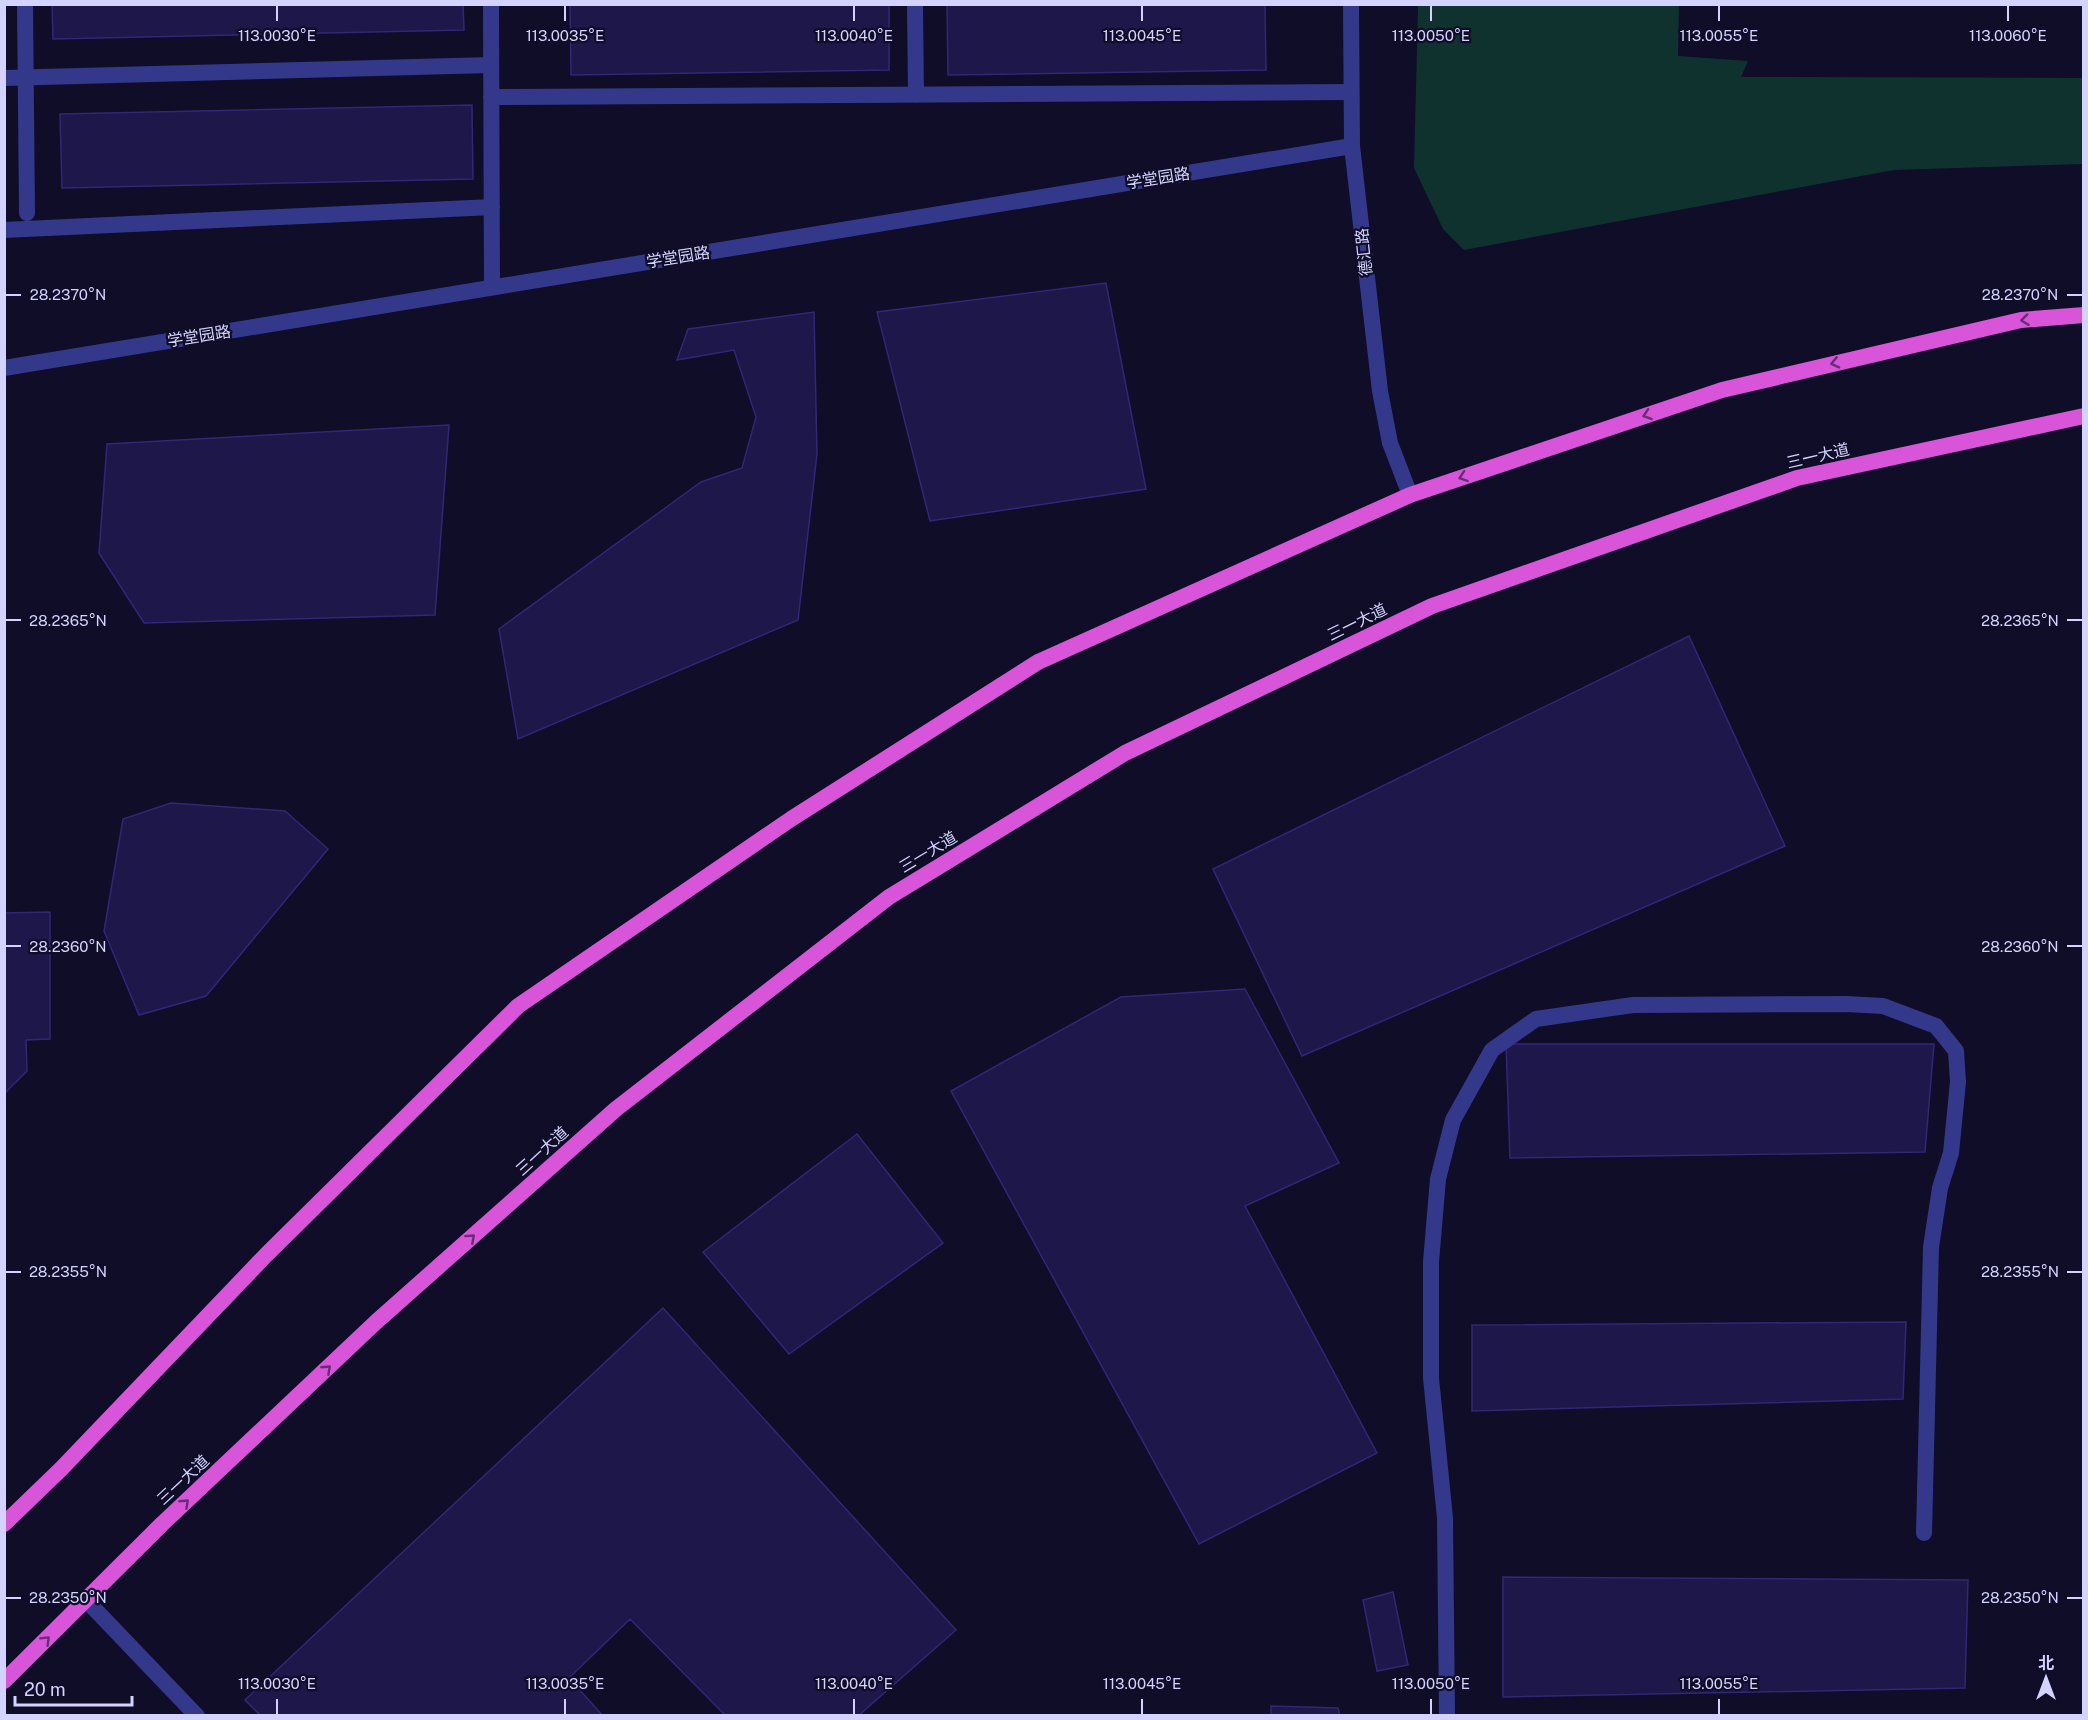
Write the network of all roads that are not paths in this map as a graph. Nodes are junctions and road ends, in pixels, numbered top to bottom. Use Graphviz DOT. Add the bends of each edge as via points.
graph roads {
  1 [pos="25,4"];
  2 [pos="491,4"];
  3 [pos="915,4"];
  4 [pos="1351,4"];
  5 [pos="491,65"];
  6 [pos="26,77"];
  7 [pos="4,78"];
  8 [pos="1351,92"];
  9 [pos="916,94"];
  10 [pos="491,97"];
  11 [pos="1352,146"];
  12 [pos="492,207"];
  13 [pos="27,213"];
  14 [pos="4,230"];
  15 [pos="492,287"];
  16 [pos="2084,315"];
  17 [pos="4,368"];
  18 [pos="2084,416"];
  19 [pos="1410,495"];
  20 [pos="4,1524"];
  21 [pos="1924,1533"];
  22 [pos="86,1600"];
  23 [pos="4,1681"];
  24 [pos="197,1716"];
  25 [pos="1448,1716"];
  1 -- 6 [label="street"];
  2 -- 5 [label="street"];
  3 -- 9 [label="street"];
  4 -- 8 [label="street, 德汇路"];
  5 -- 6 [label="street"];
  5 -- 10 [label="street"];
  6 -- 7 [label="street"];
  6 -- 13 [label="street"];
  8 -- 9 [label="street"];
  8 -- 11 [label="street, 德汇路"];
  9 -- 10 [label="street"];
  10 -- 12 [label="street"];
  11 -- 15 [label="street, 学堂园路"];
  11 -- 19 [label="street, 德汇路" via="1380,391 1390,443"];
  12 -- 14 [label="street"];
  12 -- 15 [label="street"];
  15 -- 17 [label="street, 学堂园路"];
  16 -- 19 [label="highway, one-way" via="2021,320 1722,390"];
  22 -- 18 [label="highway, 三一大道, one-way" via="376,1322 616,1109 889,897 1125,753 1432,606 1797,478"];
  19 -- 20 [label="highway" via="1038,662 791,819 518,1006 266,1255"];
  21 -- 25 [label="street" via="1931,1247 1940,1188 1951,1153 1958,1082 1956,1051 1936,1026 1883,1006 1633,1005 1536,1019 1492,1050 1453,1120 1438,1179 1431,1262 1431,1378 1445,1518"];
  23 -- 22 [label="highway, 三一大道, one-way"];
  22 -- 24 [label="street"];
}
